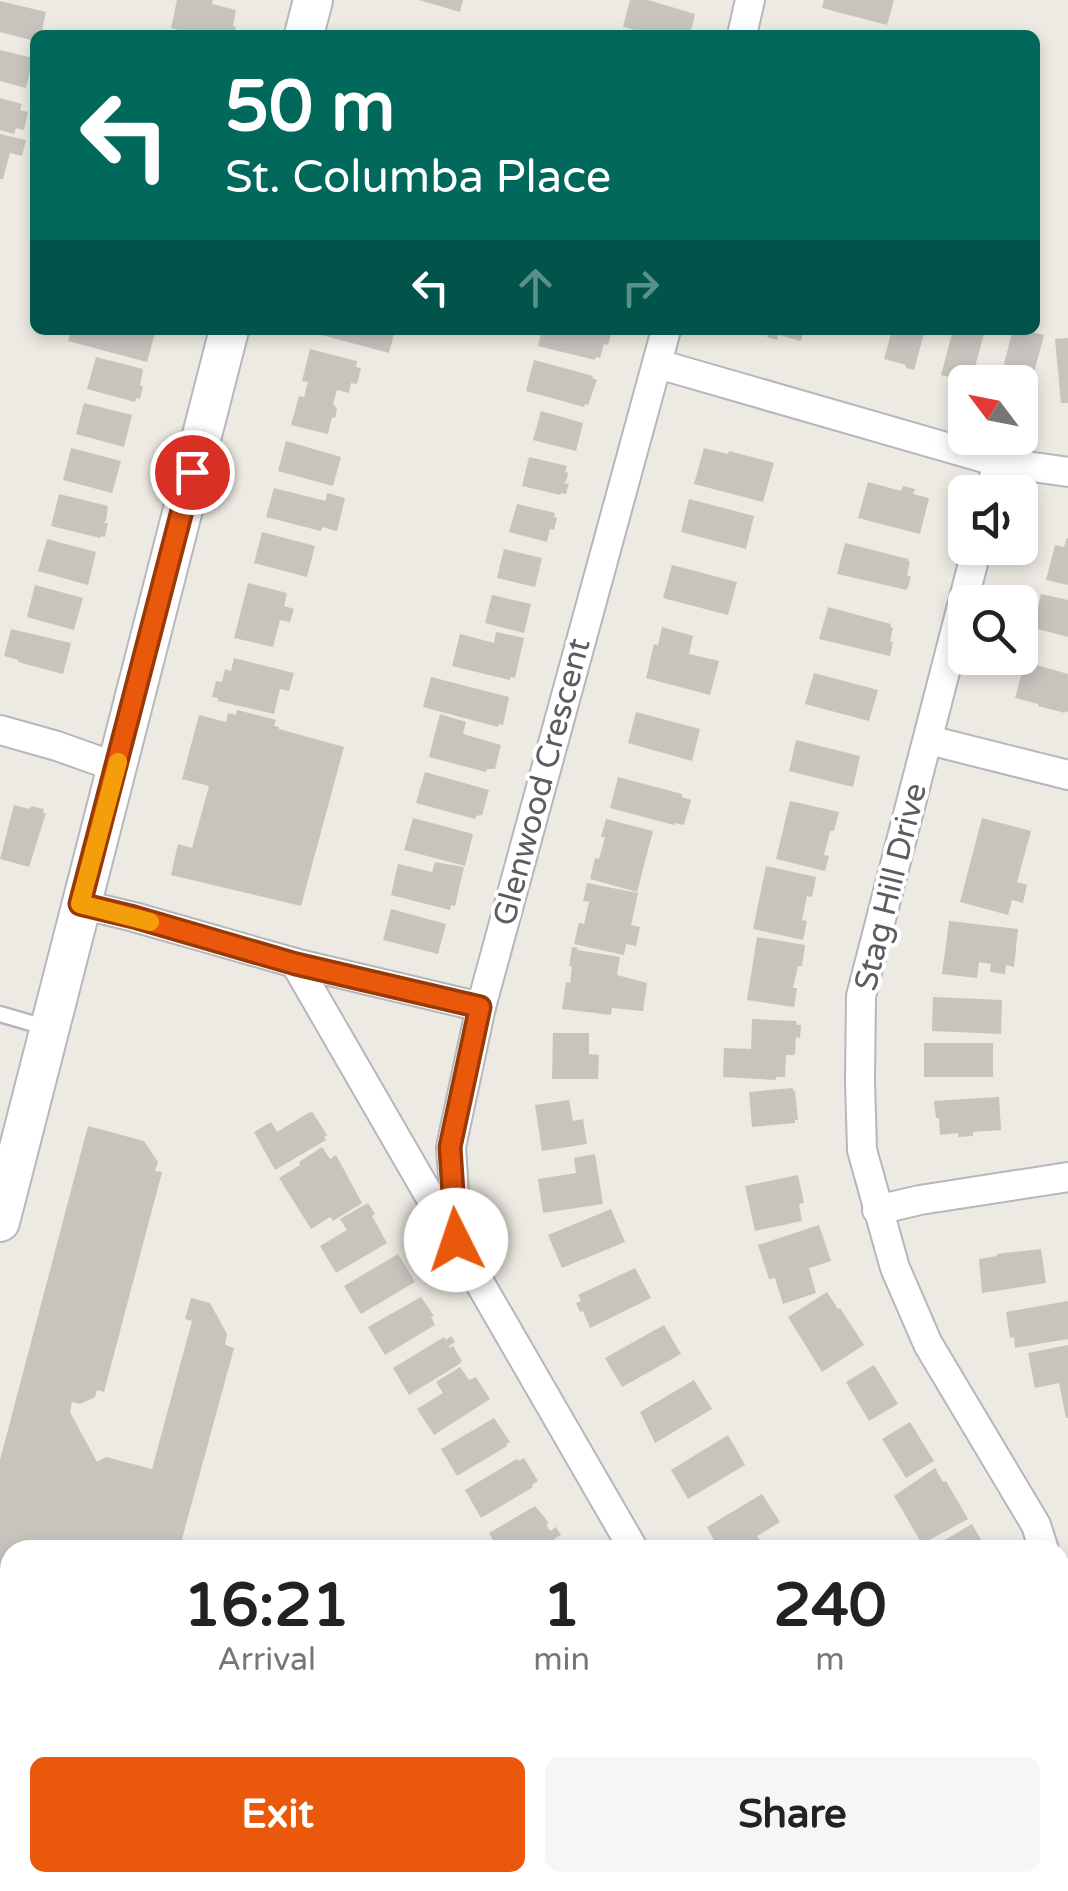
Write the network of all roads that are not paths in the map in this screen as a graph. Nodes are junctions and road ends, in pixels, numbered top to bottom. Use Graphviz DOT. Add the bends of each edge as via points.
graph roads {
  1 [pos="314,0"];
  2 [pos="750,0"];
  3 [pos="305,30"];
  4 [pos="743,30"];
  5 [pos="228,335"];
  6 [pos="665,335"];
  7 [pos="658,364"];
  8 [pos="998,462"];
  9 [pos="1068,472"];
  10 [pos="995,475"];
  11 [pos="973,565"];
  12 [pos="0,730"];
  13 [pos="929,740"];
  14 [pos="116,766"];
  15 [pos="1068,776"];
  16 [pos="80,904"];
  17 [pos="296,964"];
  18 [pos="480,1007"];
  19 [pos="0,1014"];
  20 [pos="49,1029"];
  21 [pos="1068,1177"];
  22 [pos="877,1210"];
  23 [pos="0,1222"];
  24 [pos="456,1240"];
  25 [pos="628,1540"];
  26 [pos="1041,1540"];
  1 -- 3 [label="main road"];
  2 -- 4 [label="street"];
  5 -- 14 [label="main road"];
  6 -- 7 [label="street, Glenwood Crescent"];
  7 -- 8 [label="street"];
  7 -- 18 [label="street, Glenwood Crescent"];
  8 -- 9 [label="street"];
  8 -- 10 [label="street"];
  11 -- 13 [label="street, Stag Hill Drive"];
  12 -- 14 [label="street"];
  13 -- 15 [label="street"];
  13 -- 22 [label="street, Stag Hill Drive" via="862,996 862,1150"];
  14 -- 16 [label="main road"];
  16 -- 17 [label="street"];
  16 -- 20 [label="main road"];
  17 -- 18 [label="street"];
  17 -- 24 [label="street, Glenwood Crescent"];
  18 -- 24 [label="street, Glenwood Crescent" via="450,1147"];
  19 -- 20 [label="lane"];
  20 -- 23 [label="main road"];
  21 -- 22 [label="street"];
  22 -- 26 [label="street, Stag Hill Drive" via="928,1344"];
  24 -- 25 [label="street, Glenwood Crescent"];
}
